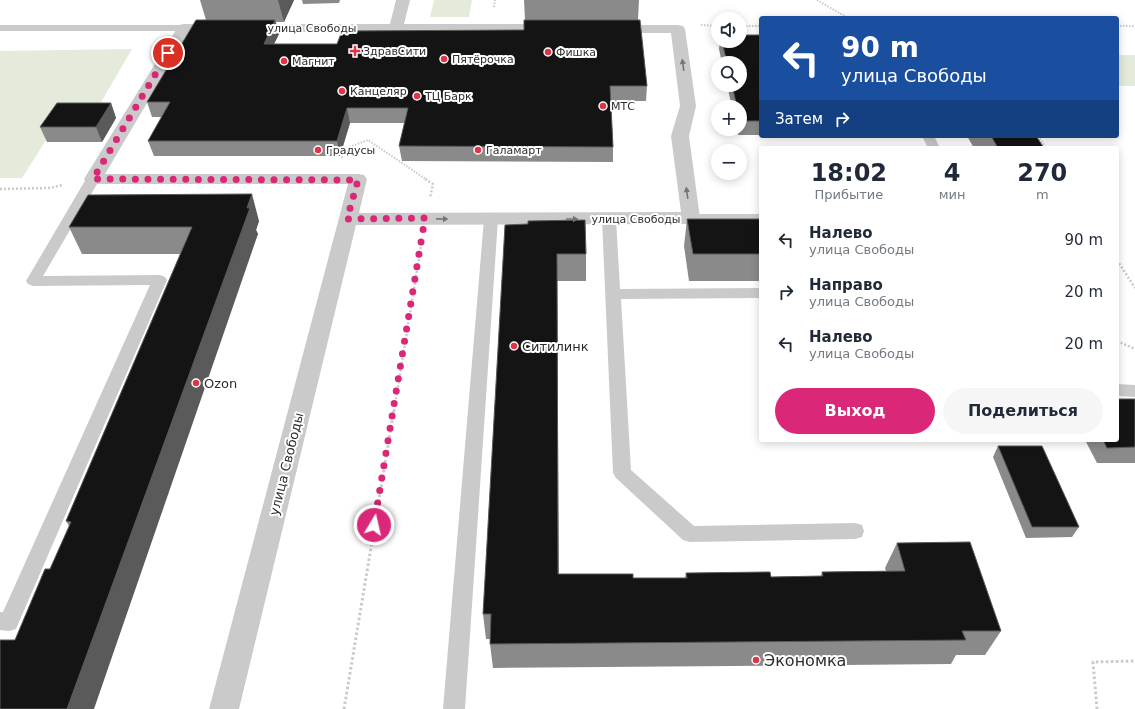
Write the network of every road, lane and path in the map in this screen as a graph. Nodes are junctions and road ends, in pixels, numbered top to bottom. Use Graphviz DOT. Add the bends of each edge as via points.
graph roads {
  1 [pos="403,0"];
  2 [pos="817,0"];
  3 [pos="845,16"];
  4 [pos="747,26"];
  5 [pos="759,26"];
  6 [pos="1119,26"];
  7 [pos="1135,26"];
  8 [pos="0,28"];
  9 [pos="184,28"];
  10 [pos="396,28"];
  11 [pos="569,28"];
  12 [pos="592,28"];
  13 [pos="93,179"];
  14 [pos="347,180"];
  15 [pos="0,189"];
  16 [pos="425,218"];
  17 [pos="691,218"];
  18 [pos="759,218"];
  19 [pos="347,219"];
  20 [pos="491,219"];
  21 [pos="609,219"];
  22 [pos="1119,263"];
  23 [pos="1135,288"];
  24 [pos="759,293"];
  25 [pos="613,294"];
  26 [pos="1119,342"];
  27 [pos="1135,349"];
  28 [pos="1119,390"];
  29 [pos="1135,392"];
  30 [pos="855,531"];
  31 [pos="0,621"];
  32 [pos="1135,661"];
  33 [pos="224,709"];
  34 [pos="344,709"];
  35 [pos="454,709"];
  36 [pos="1097,709"];
  1 -- 10 [label="street"];
  2 -- 3 [label="path"];
  4 -- 5 [label="path"];
  6 -- 7 [label="path"];
  8 -- 9 [label="lane"];
  9 -- 10 [label="street, улица Свободы"];
  9 -- 13 [label="street"];
  10 -- 11 [label="street, улица Свободы"];
  17 -- 12 [label="street, улица Свободы, one-way" via="680,136 688,106 678,29"];
  13 -- 14 [label="street"];
  13 -- 15 [label="path" via="49,188"];
  13 -- 31 [label="lane" via="33,280 160,280 9,622"];
  14 -- 16 [label="path" via="344,149 368,140 433,184"];
  14 -- 19 [label="street, улица Свободы"];
  16 -- 19 [label="street, улица Свободы"];
  16 -- 20 [label="street, улица Свободы, one-way"];
  16 -- 34 [label="path"];
  17 -- 18 [label="lane"];
  17 -- 21 [label="street, улица Свободы"];
  19 -- 33 [label="street, улица Свободы"];
  20 -- 21 [label="street, улица Свободы, one-way"];
  20 -- 35 [label="lane"];
  21 -- 25 [label="lane"];
  22 -- 23 [label="path"];
  24 -- 25 [label="lane"];
  25 -- 30 [label="lane" via="622,473 690,534"];
  26 -- 27 [label="path"];
  28 -- 29 [label="lane"];
  32 -- 36 [label="path" via="1093,662"];
}
